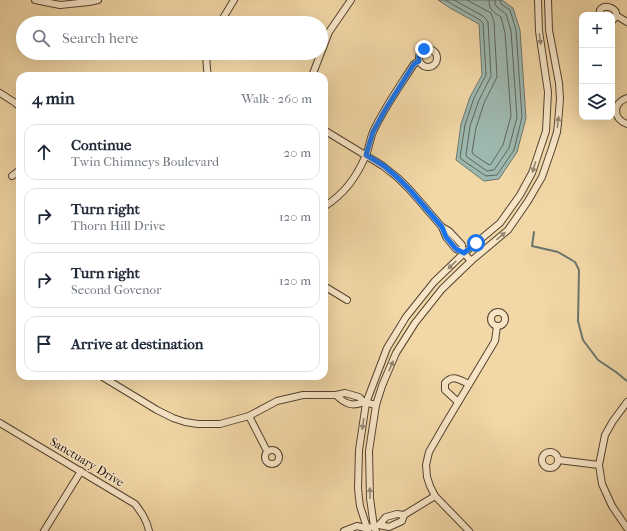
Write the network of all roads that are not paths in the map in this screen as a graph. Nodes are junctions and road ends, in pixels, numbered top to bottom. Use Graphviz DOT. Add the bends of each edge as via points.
graph roads {
  1 [pos="35,0"];
  2 [pos="98,0"];
  3 [pos="234,0"];
  4 [pos="351,0"];
  5 [pos="538,0"];
  6 [pos="548,0"];
  7 [pos="600,12"];
  8 [pos="615,15"];
  9 [pos="224,16"];
  10 [pos="615,18"];
  11 [pos="627,22"];
  12 [pos="328,35"];
  13 [pos="206,60"];
  14 [pos="318,60"];
  15 [pos="419,61"];
  16 [pos="207,72"];
  17 [pos="314,72"];
  18 [pos="0,93"];
  19 [pos="627,98"];
  20 [pos="16,104"];
  21 [pos="627,124"];
  22 [pos="328,132"];
  23 [pos="366,155"];
  24 [pos="16,173"];
  25 [pos="12,176"];
  26 [pos="328,204"];
  27 [pos="464,252"];
  28 [pos="471,261"];
  29 [pos="328,288"];
  30 [pos="347,300"];
  31 [pos="497,326"];
  32 [pos="113,380"];
  33 [pos="469,384"];
  34 [pos="365,402"];
  35 [pos="458,402"];
  36 [pos="627,402"];
  37 [pos="376,405"];
  38 [pos="249,416"];
  39 [pos="0,423"];
  40 [pos="267,451"];
  41 [pos="558,460"];
  42 [pos="599,465"];
  43 [pos="81,471"];
  44 [pos="435,496"];
  45 [pos="404,515"];
  46 [pos="464,526"];
  47 [pos="376,527"];
  48 [pos="627,528"];
  49 [pos="365,529"];
  50 [pos="44,531"];
  51 [pos="149,531"];
  52 [pos="344,531"];
  53 [pos="458,531"];
  54 [pos="469,531"];
  1 -- 2 [label="street" via="60,5"];
  3 -- 9 [label="street"];
  4 -- 12 [label="street"];
  5 -- 27 [label="street, one-way" via="539,31 548,92 546,130 532,173 520,195 500,223"];
  28 -- 6 [label="street, one-way" via="508,230 528,201 542,177 557,132 559,83 549,30"];
  7 -- 8 [label="street" via="600,8 611,3 617,10"];
  10 -- 11 [label="street"];
  13 -- 16 [label="street"];
  14 -- 17 [label="street"];
  15 -- 23 [label="street" via="414,64 385,110 373,132"];
  18 -- 20 [label="street"];
  19 -- 21 [label="street" via="618,103 616,112 619,120"];
  22 -- 23 [label="street"];
  23 -- 26 [label="street" via="348,186"];
  23 -- 27 [label="street" via="398,178 442,227 462,245"];
  24 -- 25 [label="street"];
  27 -- 28 [label="street"];
  27 -- 34 [label="street, one-way" via="434,282 406,317 387,348"];
  37 -- 28 [label="street, one-way" via="396,353 415,323 442,289"];
  29 -- 30 [label="street"];
  31 -- 33 [label="street" via="495,341"];
  32 -- 38 [label="street" via="157,410 185,422 220,424"];
  33 -- 35 [label="street"];
  33 -- 35 [label="street" via="454,378 445,383 445,390"];
  34 -- 37 [label="street"];
  34 -- 38 [label="street" via="359,397 345,393 303,395 277,401"];
  34 -- 49 [label="street, one-way" via="359,450 358,488"];
  35 -- 44 [label="street" via="429,452 427,477"];
  36 -- 42 [label="street" via="605,435"];
  47 -- 37 [label="street, one-way" via="370,498 369,451"];
  38 -- 40 [label="street"];
  39 -- 43 [label="street, Sanctuary Drive"];
  41 -- 42 [label="street"];
  42 -- 48 [label="street" via="602,484 612,506"];
  43 -- 50 [label="street"];
  43 -- 51 [label="street, Sanctuary Drive" via="135,504 143,515"];
  44 -- 45 [label="street"];
  44 -- 46 [label="street"];
  45 -- 47 [label="street" via="386,517"];
  45 -- 47 [label="street" via="402,521 389,527"];
  46 -- 53 [label="street"];
  46 -- 54 [label="street"];
  47 -- 49 [label="street"];
  49 -- 52 [label="street" via="357,526"];
}
